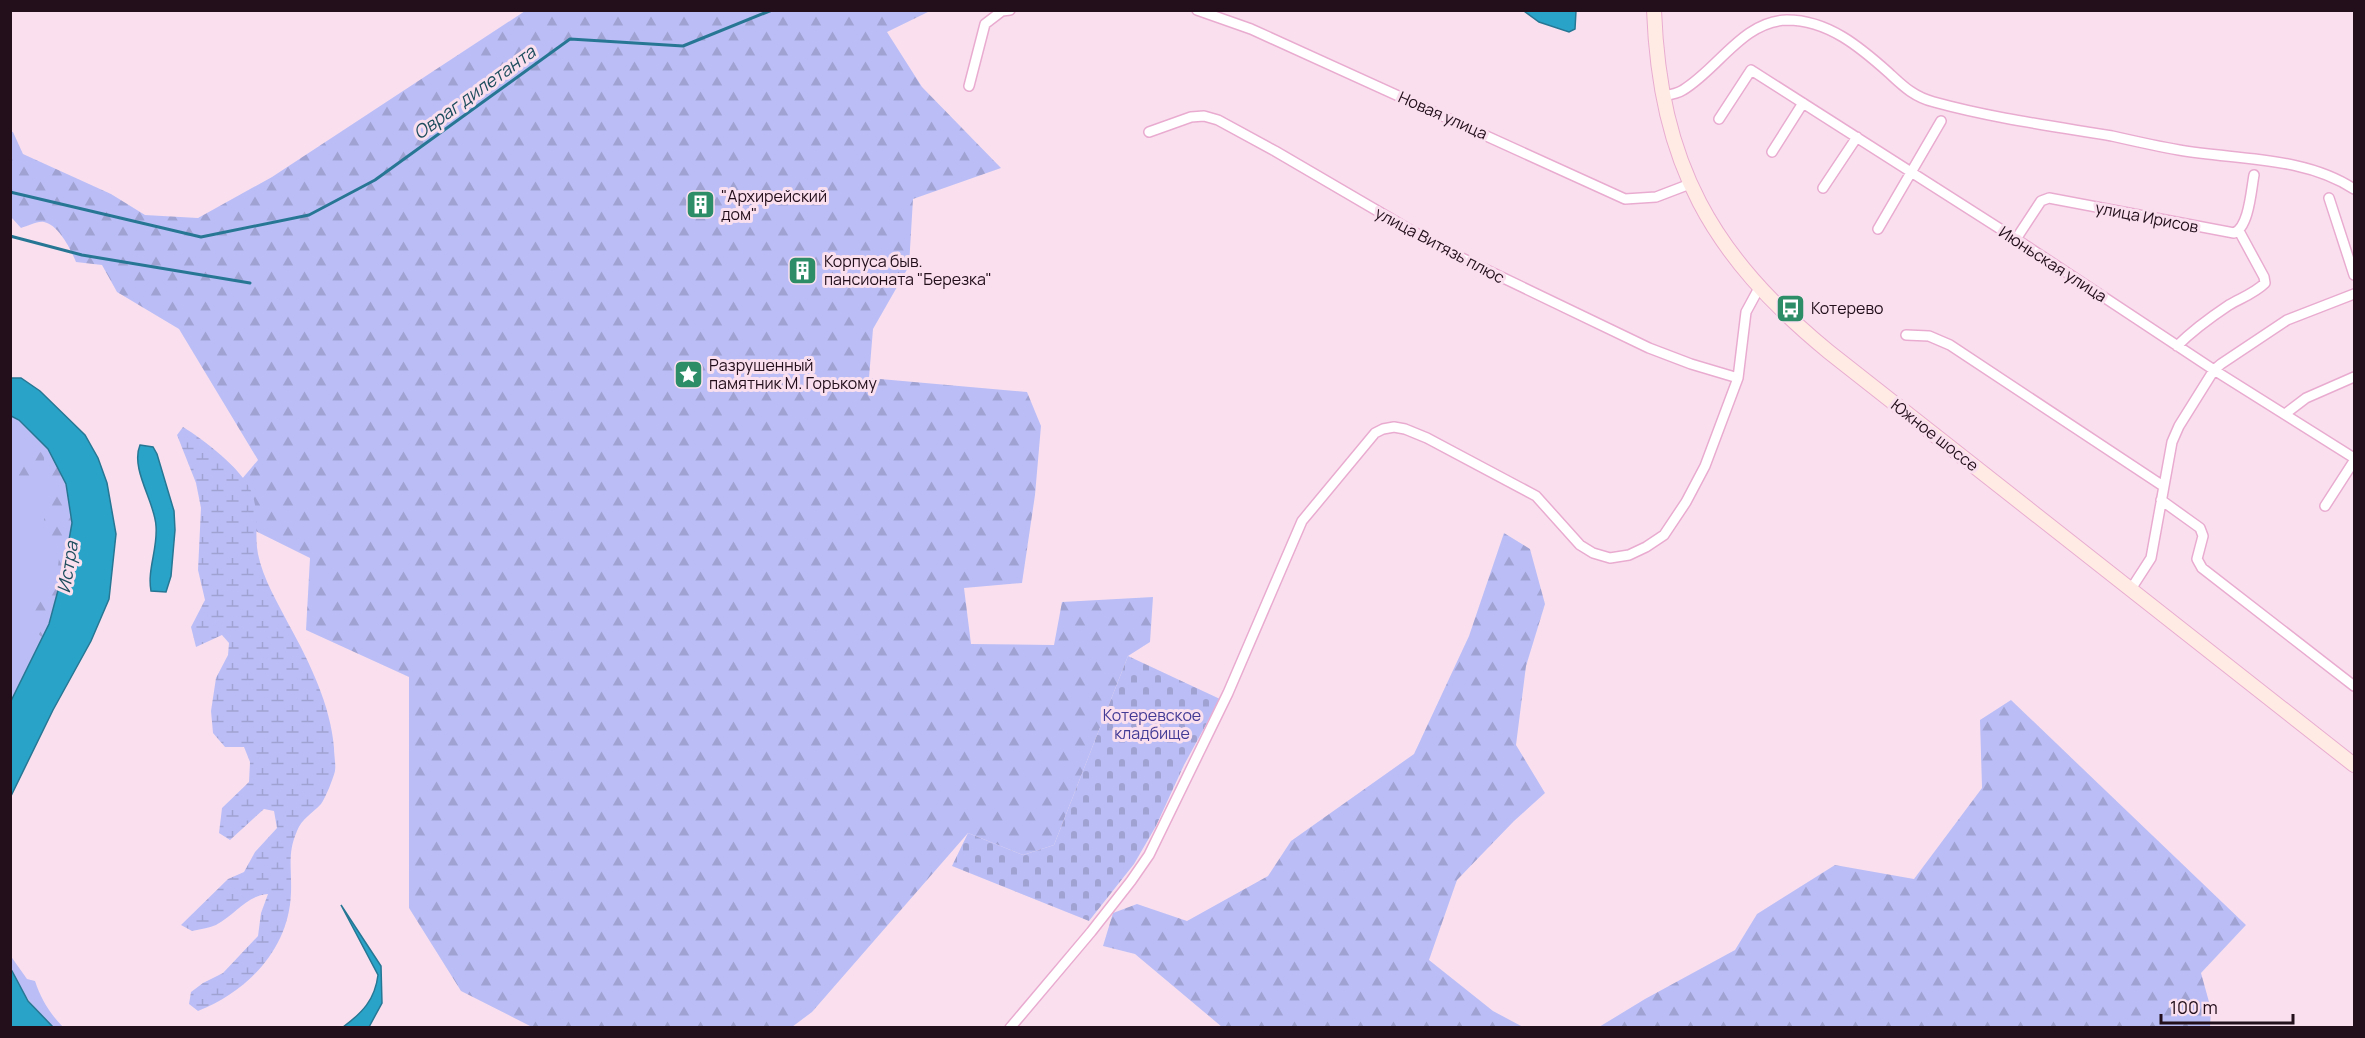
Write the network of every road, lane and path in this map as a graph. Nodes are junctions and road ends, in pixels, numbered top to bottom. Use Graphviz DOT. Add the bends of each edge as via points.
graph roads {
  1 [pos="1010,10"];
  2 [pos="1197,10"];
  3 [pos="1654,10"];
  4 [pos="969,86"];
  5 [pos="1662,96"];
  6 [pos="1803,103"];
  7 [pos="1719,119"];
  8 [pos="1941,122"];
  9 [pos="1149,132"];
  10 [pos="1857,137"];
  11 [pos="1772,152"];
  12 [pos="1912,172"];
  13 [pos="2254,175"];
  14 [pos="1690,184"];
  15 [pos="1823,188"];
  16 [pos="2355,189"];
  17 [pos="2329,198"];
  18 [pos="1878,229"];
  19 [pos="2239,231"];
  20 [pos="2016,239"];
  21 [pos="2355,275"];
  22 [pos="1759,288"];
  23 [pos="2355,294"];
  24 [pos="1906,334"];
  25 [pos="2177,346"];
  26 [pos="2214,370"];
  27 [pos="2355,377"];
  28 [pos="1738,378"];
  29 [pos="2285,414"];
  30 [pos="2355,460"];
  31 [pos="2163,486"];
  32 [pos="2161,500"];
  33 [pos="2325,506"];
  34 [pos="2131,589"];
  35 [pos="2355,686"];
  36 [pos="2355,765"];
  37 [pos="1010,1028"];
  1 -- 4 [label="street" via="1002,11 985,24"];
  2 -- 14 [label="street, Новая улица" via="1251,29 1625,199 1656,197"];
  3 -- 5 [label="main road, Южное шоссе"];
  5 -- 14 [label="main road, Южное шоссе" via="1672,139"];
  5 -- 16 [label="street" via="1683,91 1760,26 1802,21 1819,25 1855,44 1907,90 1932,102 2180,150 2323,172"];
  6 -- 7 [label="street, Июньская улица" via="1751,70"];
  6 -- 10 [label="street, Июньская улица"];
  6 -- 11 [label="street"];
  8 -- 12 [label="street"];
  9 -- 28 [label="street, улица Витязь плюс" via="1191,117 1218,120 1441,248 1649,348"];
  10 -- 12 [label="street, Июньская улица"];
  10 -- 15 [label="street"];
  12 -- 18 [label="street"];
  12 -- 20 [label="street, Июньская улица"];
  13 -- 19 [label="street" via="2245,222"];
  14 -- 22 [label="main road, Южное шоссе" via="1719,237"];
  17 -- 21 [label="street"];
  19 -- 20 [label="street, улица Ирисов" via="2049,198 2041,201"];
  19 -- 25 [label="street" via="2265,283 2230,304"];
  20 -- 25 [label="street, Июньская улица"];
  22 -- 28 [label="street" via="1746,312"];
  22 -- 34 [label="main road, Южное шоссе" via="1829,352"];
  23 -- 26 [label="street" via="2273,328"];
  24 -- 31 [label="street" via="1929,336 1950,345"];
  25 -- 26 [label="street, Июньская улица"];
  26 -- 29 [label="street, Июньская улица"];
  26 -- 31 [label="street" via="2179,426"];
  27 -- 29 [label="street" via="2306,398"];
  28 -- 37 [label="street" via="1705,466 1664,535 1629,555 1610,558 1580,545 1536,496 1427,438 1394,427 1374,433 1302,521 1228,693 1149,855 1091,932"];
  29 -- 30 [label="street, Июньская улица"];
  30 -- 33 [label="street"];
  31 -- 32 [label="street"];
  32 -- 34 [label="street" via="2151,558"];
  32 -- 35 [label="street" via="2200,528 2203,536 2197,559 2202,568"];
  34 -- 36 [label="main road, Южное шоссе"];
}
